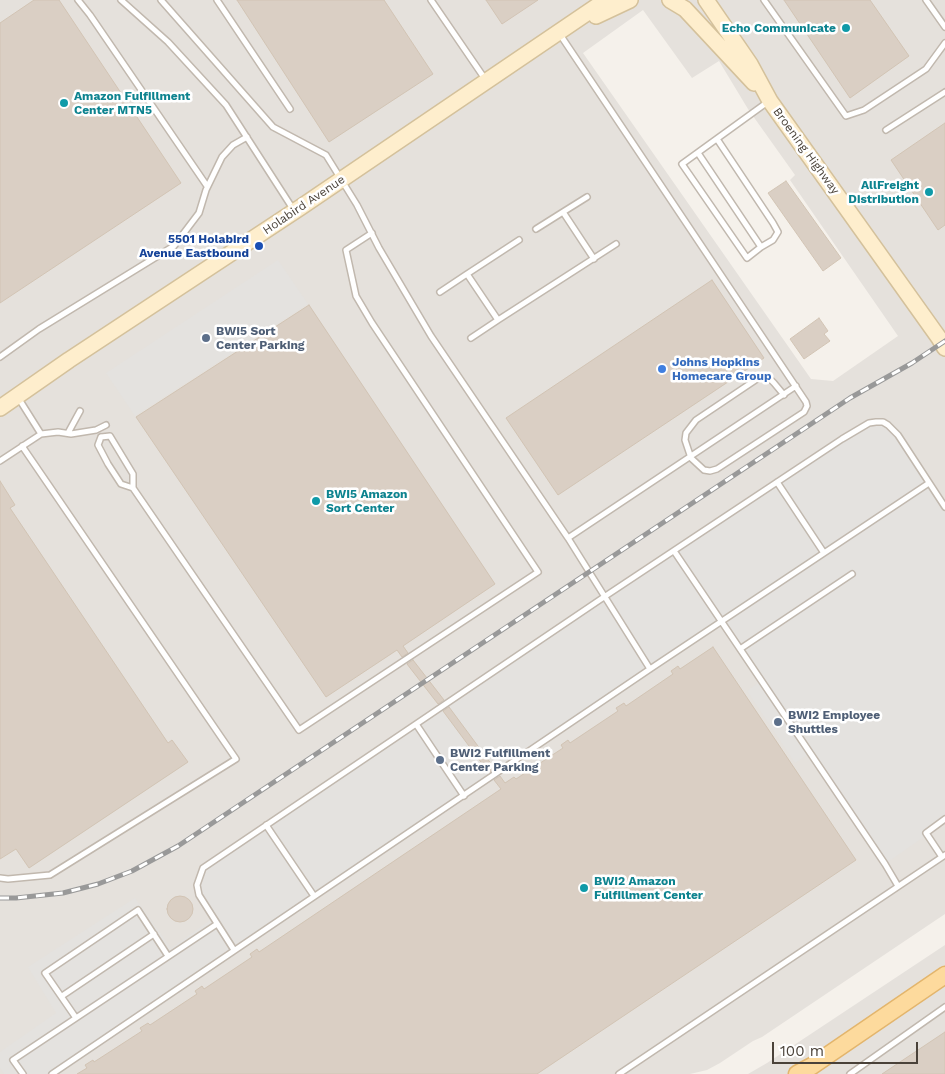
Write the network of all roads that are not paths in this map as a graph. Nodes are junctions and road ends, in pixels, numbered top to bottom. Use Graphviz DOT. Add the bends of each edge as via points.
graph roads {
  1 [pos="78,0"];
  2 [pos="122,0"];
  3 [pos="161,0"];
  4 [pos="217,0"];
  5 [pos="430,0"];
  6 [pos="606,0"];
  7 [pos="630,0"];
  8 [pos="670,0"];
  9 [pos="706,0"];
  10 [pos="764,0"];
  11 [pos="926,0"];
  12 [pos="945,27"];
  13 [pos="558,33"];
  14 [pos="945,43"];
  15 [pos="486,82"];
  16 [pos="945,92"];
  17 [pos="770,101"];
  18 [pos="290,109"];
  19 [pos="886,130"];
  20 [pos="247,137"];
  21 [pos="717,139"];
  22 [pos="698,153"];
  23 [pos="341,180"];
  24 [pos="207,186"];
  25 [pos="586,197"];
  26 [pos="294,212"];
  27 [pos="563,212"];
  28 [pos="536,229"];
  29 [pos="372,233"];
  30 [pos="519,240"];
  31 [pos="616,244"];
  32 [pos="762,248"];
  33 [pos="594,258"];
  34 [pos="467,274"];
  35 [pos="440,292"];
  36 [pos="498,320"];
  37 [pos="471,338"];
  38 [pos="945,348"];
  39 [pos="0,357"];
  40 [pos="796,386"];
  41 [pos="784,394"];
  42 [pos="17,396"];
  43 [pos="0,408"];
  44 [pos="80,411"];
  45 [pos="106,424"];
  46 [pos="96,430"];
  47 [pos="68,433"];
  48 [pos="41,434"];
  49 [pos="101,437"];
  50 [pos="22,446"];
  51 [pos="691,458"];
  52 [pos="0,461"];
  53 [pos="777,482"];
  54 [pos="929,483"];
  55 [pos="133,488"];
  56 [pos="945,507"];
  57 [pos="568,538"];
  58 [pos="674,551"];
  59 [pos="824,553"];
  60 [pos="852,574"];
  61 [pos="604,597"];
  62 [pos="721,622"];
  63 [pos="740,649"];
  64 [pos="650,670"];
  65 [pos="416,724"];
  66 [pos="464,796"];
  67 [pos="945,820"];
  68 [pos="266,825"];
  69 [pos="943,856"];
  70 [pos="0,878"];
  71 [pos="898,886"];
  72 [pos="314,896"];
  73 [pos="217,924"];
  74 [pos="154,934"];
  75 [pos="234,950"];
  76 [pos="168,956"];
  77 [pos="945,975"];
  78 [pos="62,996"];
  79 [pos="945,1007"];
  80 [pos="76,1018"];
  81 [pos="23,1074"];
  82 [pos="52,1074"];
  83 [pos="619,1074"];
  84 [pos="797,1074"];
  85 [pos="850,1074"];
  1 -- 24 [label="lane"];
  2 -- 20 [label="lane" via="168,42 226,105"];
  3 -- 23 [label="lane" via="273,127 326,155"];
  4 -- 18 [label="lane"];
  5 -- 15 [label="lane"];
  6 -- 13 [label="main road, Holabird Avenue"];
  7 -- 13 [label="main road"];
  8 -- 17 [label="main road" via="684,9"];
  9 -- 17 [label="main road, Broening Highway" via="750,64"];
  10 -- 14 [label="lane" via="846,116 864,110 926,69"];
  11 -- 12 [label="lane"];
  13 -- 15 [label="main road, Holabird Avenue"];
  13 -- 40 [label="lane"];
  15 -- 23 [label="main road, Holabird Avenue"];
  16 -- 19 [label="lane"];
  17 -- 21 [label="lane"];
  17 -- 38 [label="main road, Broening Highway"];
  20 -- 24 [label="lane" via="222,157"];
  20 -- 26 [label="lane"];
  21 -- 22 [label="lane"];
  21 -- 32 [label="lane" via="778,232"];
  22 -- 32 [label="lane"];
  22 -- 32 [label="lane" via="682,164 747,258"];
  23 -- 26 [label="main road, Holabird Avenue"];
  23 -- 29 [label="lane"];
  24 -- 39 [label="lane" via="200,214 174,246 39,329"];
  25 -- 27 [label="lane"];
  26 -- 42 [label="main road, Holabird Avenue"];
  27 -- 28 [label="lane"];
  27 -- 33 [label="lane"];
  29 -- 55 [label="lane" via="346,250 356,296 538,572 299,730"];
  29 -- 57 [label="lane" via="431,336"];
  30 -- 34 [label="lane"];
  31 -- 33 [label="lane"];
  33 -- 36 [label="lane"];
  34 -- 35 [label="lane"];
  34 -- 36 [label="lane"];
  36 -- 37 [label="lane"];
  40 -- 41 [label="lane"];
  40 -- 51 [label="lane" via="806,402 804,412 717,469 704,470"];
  41 -- 51 [label="lane"];
  41 -- 51 [label="lane" via="769,378 757,379 696,420 685,440"];
  42 -- 43 [label="main road, Holabird Avenue"];
  42 -- 48 [label="lane"];
  44 -- 47 [label="lane"];
  45 -- 46 [label="lane"];
  46 -- 47 [label="lane"];
  46 -- 49 [label="lane"];
  47 -- 48 [label="lane"];
  48 -- 50 [label="lane"];
  49 -- 55 [label="lane" via="98,445 108,464 122,484"];
  49 -- 55 [label="lane" via="110,436 114,442 133,474"];
  50 -- 52 [label="lane"];
  50 -- 70 [label="lane" via="236,759 50,875"];
  51 -- 57 [label="lane"];
  53 -- 54 [label="lane" via="869,423 883,422 893,429"];
  53 -- 58 [label="lane"];
  53 -- 59 [label="lane"];
  54 -- 56 [label="lane"];
  54 -- 59 [label="lane"];
  57 -- 61 [label="lane"];
  58 -- 61 [label="lane"];
  58 -- 62 [label="lane"];
  59 -- 62 [label="lane"];
  60 -- 63 [label="lane"];
  61 -- 64 [label="lane"];
  61 -- 65 [label="lane"];
  62 -- 63 [label="lane"];
  62 -- 64 [label="lane"];
  63 -- 71 [label="lane"];
  64 -- 66 [label="lane"];
  65 -- 66 [label="lane"];
  65 -- 68 [label="lane"];
  66 -- 72 [label="lane"];
  67 -- 69 [label="lane" via="926,833"];
  68 -- 72 [label="lane"];
  68 -- 73 [label="lane" via="201,872 197,885 199,895"];
  69 -- 71 [label="lane"];
  71 -- 83 [label="lane"];
  72 -- 75 [label="lane"];
  73 -- 75 [label="lane"];
  73 -- 76 [label="lane"];
  74 -- 76 [label="lane"];
  74 -- 78 [label="lane"];
  74 -- 78 [label="lane" via="138,910 45,973"];
  75 -- 82 [label="lane"];
  76 -- 80 [label="lane"];
  77 -- 84 [label="main road"];
  78 -- 80 [label="lane"];
  79 -- 85 [label="lane"];
  80 -- 81 [label="lane" via="14,1060"];
}
